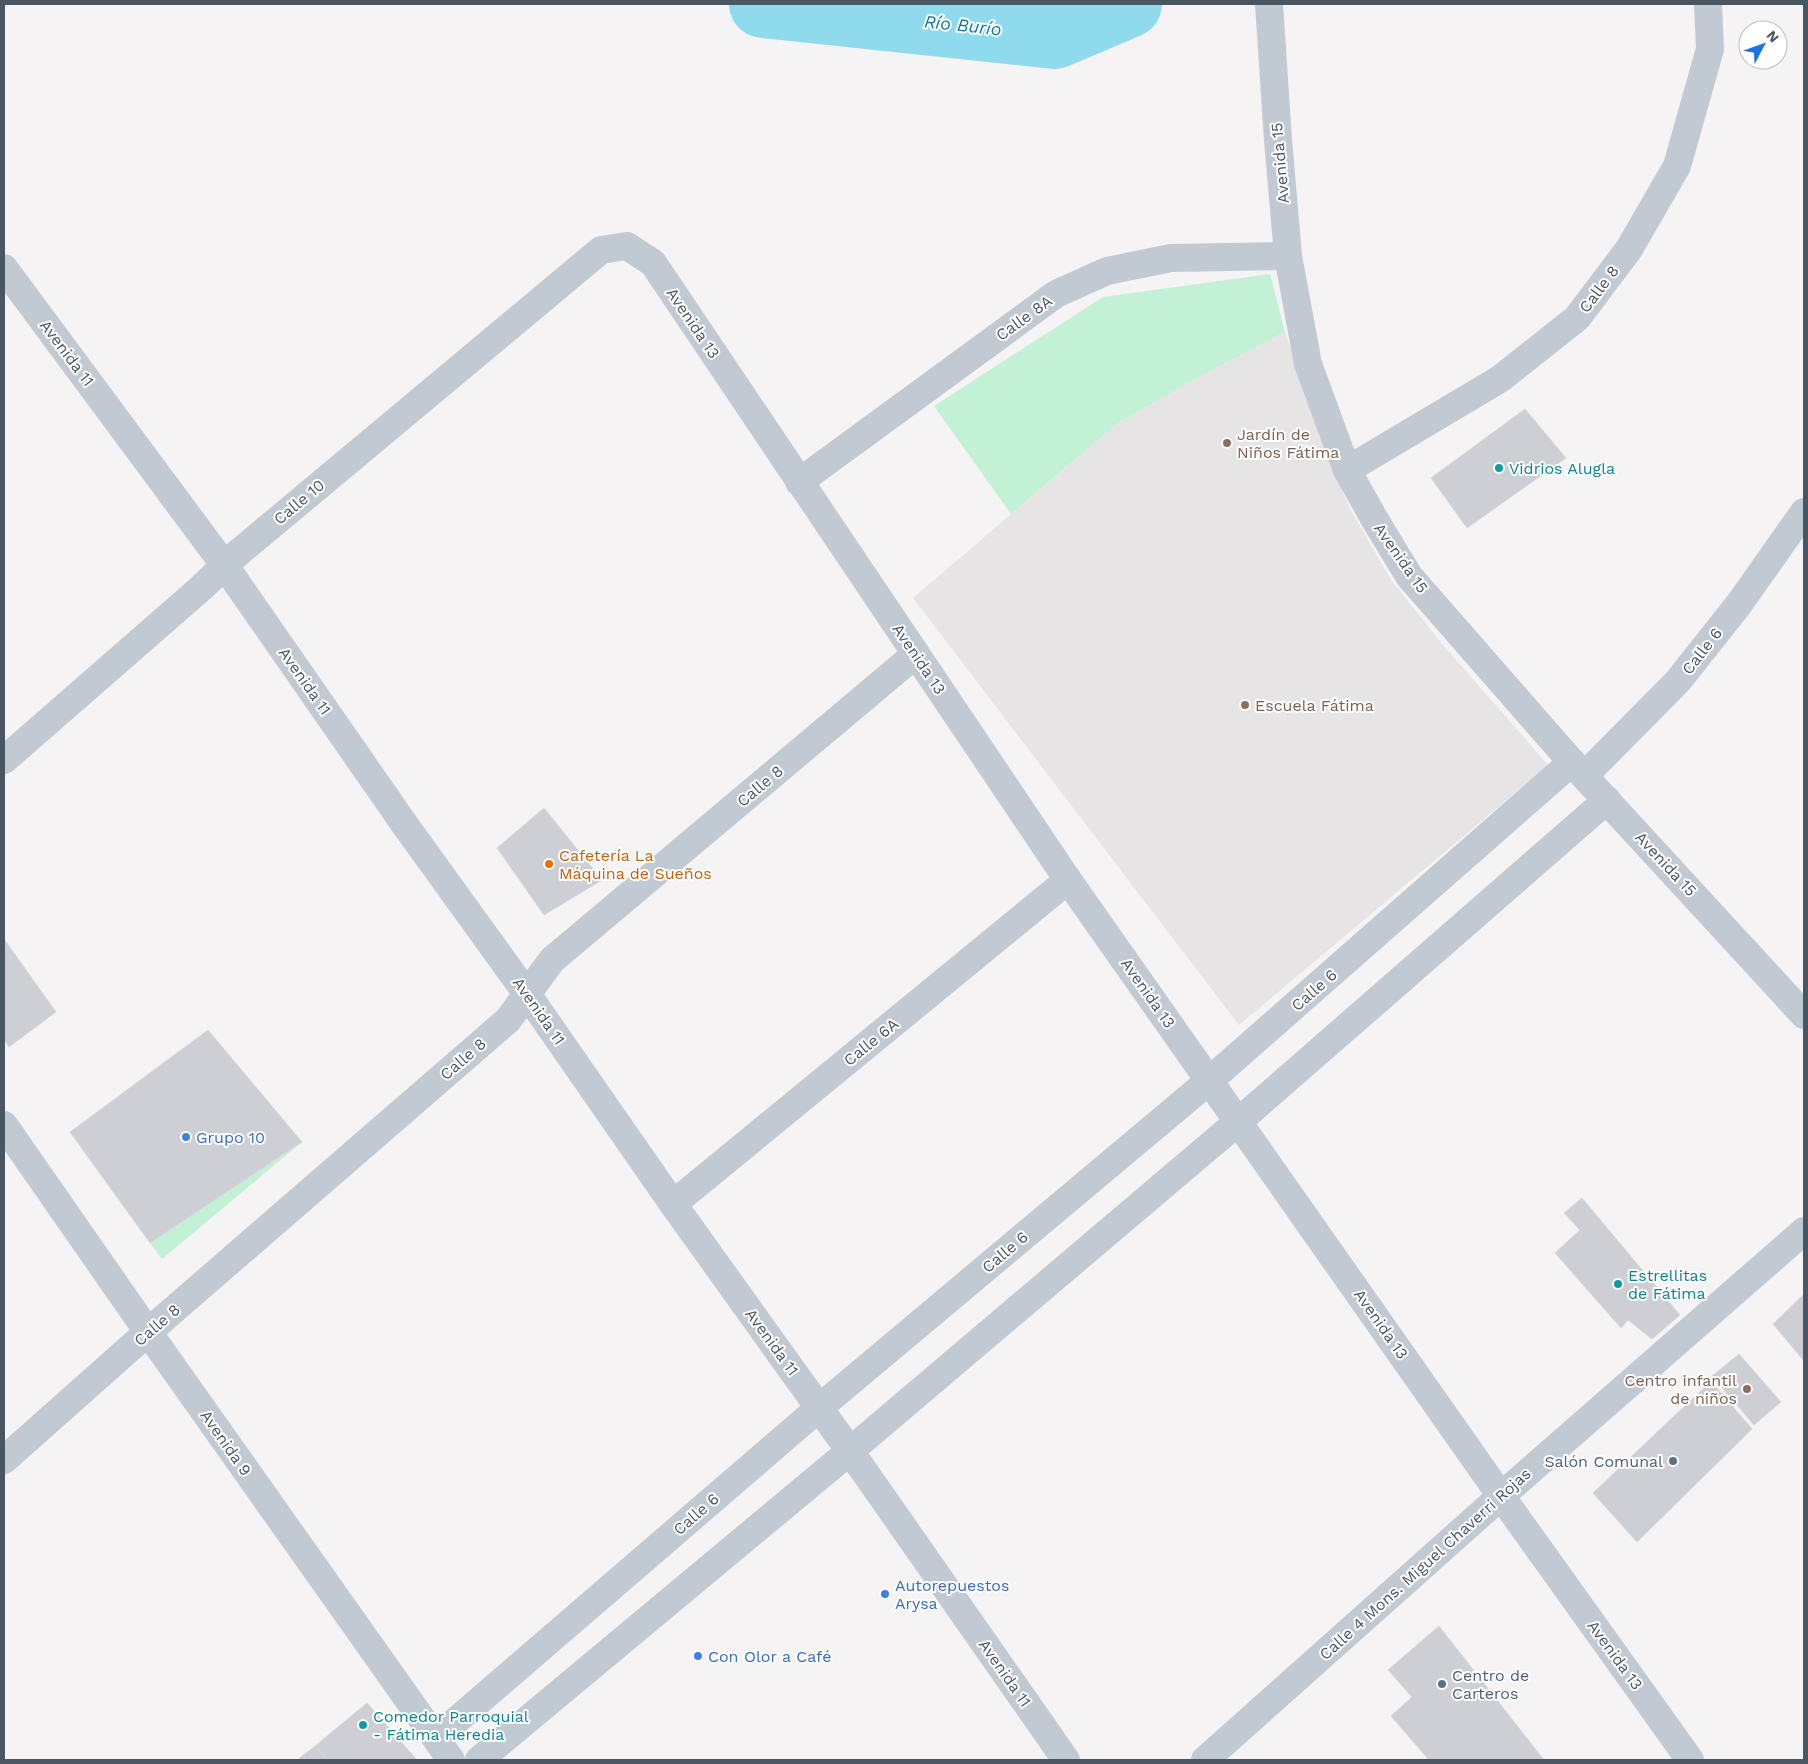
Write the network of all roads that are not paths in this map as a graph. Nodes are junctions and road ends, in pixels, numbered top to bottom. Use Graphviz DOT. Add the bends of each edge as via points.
graph roads {
  1 [pos="1269,4"];
  2 [pos="1708,4"];
  3 [pos="601,250"];
  4 [pos="1288,256"];
  5 [pos="4,268"];
  6 [pos="1347,470"];
  7 [pos="799,482"];
  8 [pos="1804,512"];
  9 [pos="225,566"];
  10 [pos="916,654"];
  11 [pos="4,760"];
  12 [pos="1578,769"];
  13 [pos="1607,800"];
  14 [pos="1068,880"];
  15 [pos="528,994"];
  16 [pos="1804,1015"];
  17 [pos="1210,1080"];
  18 [pos="1240,1121"];
  19 [pos="4,1125"];
  20 [pos="674,1204"];
  21 [pos="1804,1231"];
  22 [pos="148,1332"];
  23 [pos="820,1408"];
  24 [pos="850,1451"];
  25 [pos="4,1460"];
  26 [pos="1502,1496"];
  27 [pos="436,1738"];
  28 [pos="451,1760"];
  29 [pos="479,1760"];
  30 [pos="1066,1760"];
  31 [pos="1205,1760"];
  32 [pos="1690,1760"];
  1 -- 4 [label="street, Avenida 15"];
  2 -- 6 [label="street, Calle 8" via="1710,49 1677,166 1629,249 1577,318 1500,379"];
  3 -- 7 [label="street, Avenida 13" via="627,246 653,263"];
  3 -- 9 [label="street, Calle 10"];
  4 -- 6 [label="street, Avenida 15" via="1308,364"];
  4 -- 7 [label="street, Calle 8A" via="1171,258 1107,271 1056,294"];
  5 -- 9 [label="street, Avenida 11"];
  6 -- 12 [label="street, Avenida 15" via="1409,576"];
  7 -- 10 [label="street, Avenida 13"];
  8 -- 12 [label="street, Calle 6" via="1739,604 1678,681"];
  9 -- 11 [label="street, Calle 10"];
  9 -- 15 [label="street, Avenida 11" via="405,825"];
  10 -- 14 [label="street, Avenida 13"];
  10 -- 15 [label="street, Calle 8" via="552,960"];
  12 -- 13 [label="street, Avenida 15"];
  12 -- 17 [label="street, Calle 6"];
  13 -- 16 [label="street, Avenida 15"];
  13 -- 18 [label="street"];
  14 -- 17 [label="street, Avenida 13"];
  14 -- 20 [label="street, Calle 6A"];
  15 -- 20 [label="street, Avenida 11"];
  15 -- 22 [label="street, Calle 8" via="508,1020"];
  17 -- 18 [label="street, Avenida 13"];
  17 -- 23 [label="street, Calle 6"];
  18 -- 24 [label="street"];
  18 -- 26 [label="street, Avenida 13"];
  19 -- 22 [label="street, Avenida 9"];
  20 -- 23 [label="street, Avenida 11"];
  21 -- 26 [label="street, Calle 4 Mons. Miguel Chaverri Rojas"];
  22 -- 25 [label="street, Calle 8"];
  22 -- 27 [label="street, Avenida 9"];
  23 -- 24 [label="street, Avenida 11"];
  23 -- 27 [label="street, Calle 6"];
  24 -- 29 [label="street"];
  24 -- 30 [label="street, Avenida 11"];
  26 -- 31 [label="street, Calle 4 Mons. Miguel Chaverri Rojas"];
  26 -- 32 [label="street, Avenida 13"];
  27 -- 28 [label="street, Avenida 9"];
}
